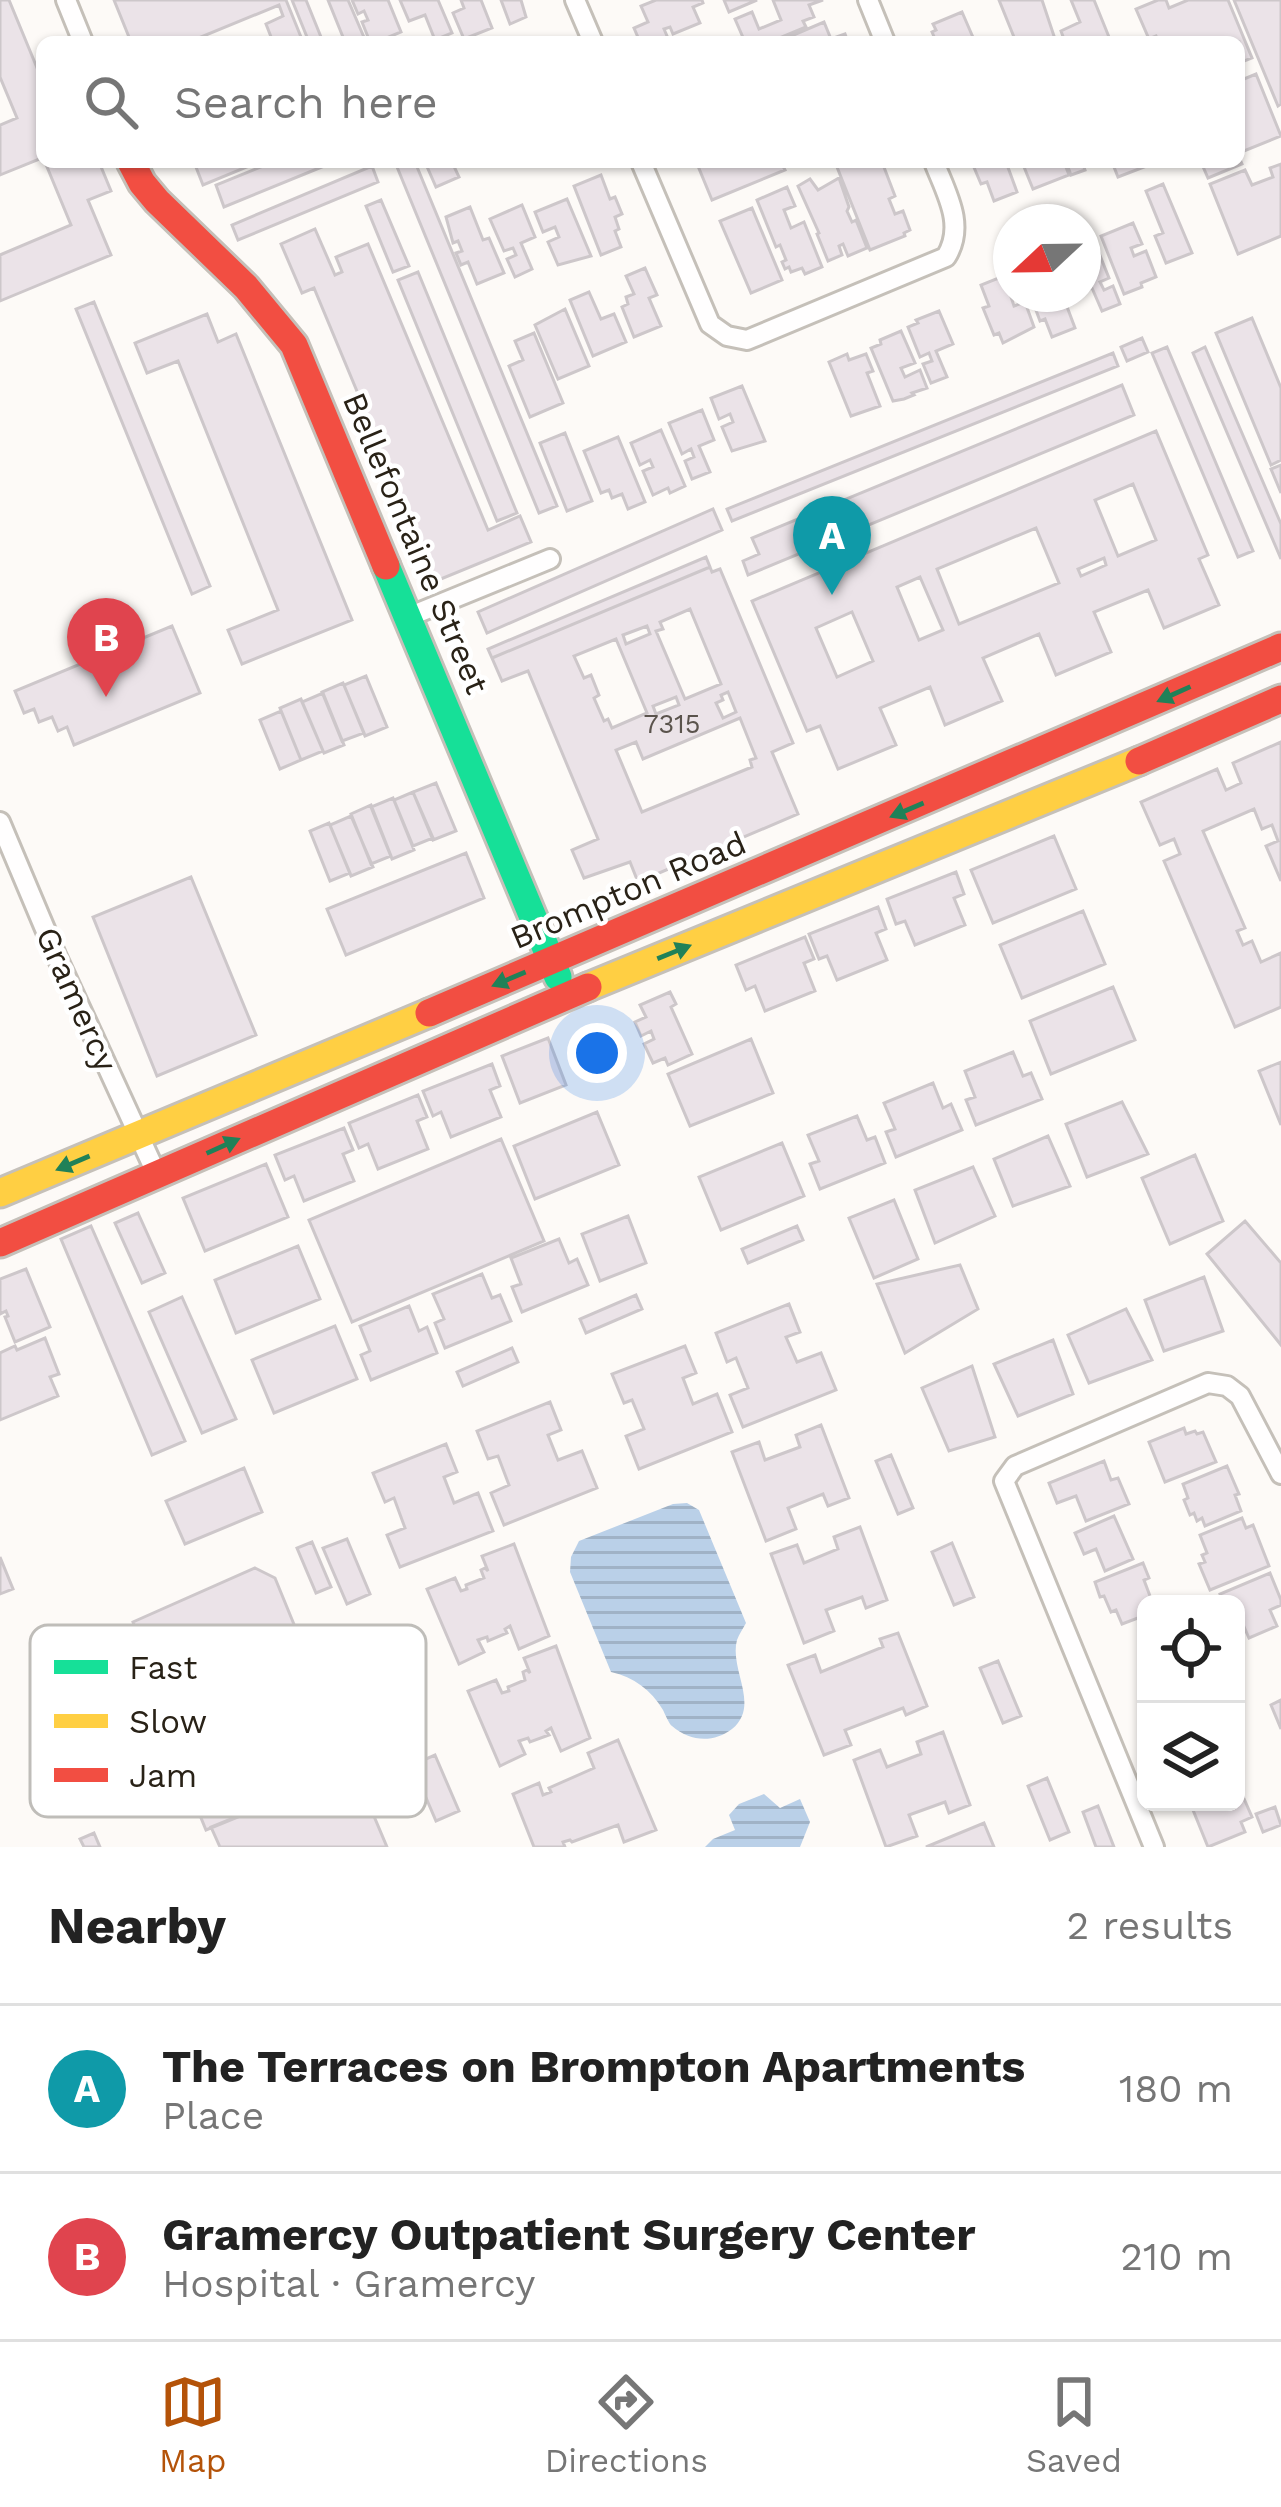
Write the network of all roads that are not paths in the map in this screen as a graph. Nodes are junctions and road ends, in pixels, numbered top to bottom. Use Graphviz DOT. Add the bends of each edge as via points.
graph roads {
  1 [pos="65,0"];
  2 [pos="575,0"];
  3 [pos="868,0"];
  4 [pos="80,36"];
  5 [pos="590,36"];
  6 [pos="883,36"];
  7 [pos="134,168"];
  8 [pos="644,168"];
  9 [pos="936,168"];
  10 [pos="550,560"];
  11 [pos="408,617"];
  12 [pos="1281,646"];
  13 [pos="1281,699"];
  14 [pos="957,788"];
  15 [pos="0,822"];
  16 [pos="976,830"];
  17 [pos="552,962"];
  18 [pos="566,996"];
  19 [pos="137,1136"];
  20 [pos="157,1175"];
  21 [pos="0,1193"];
  22 [pos="0,1243"];
  23 [pos="1281,1474"];
  24 [pos="1154,1847"];
  1 -- 4 [label="street"];
  2 -- 5 [label="street"];
  3 -- 6 [label="street"];
  7 -- 11 [label="street, Bellefontaine Street" via="294,345"];
  8 -- 9 [label="street" via="706,316 717,331 747,340 940,261 956,227"];
  10 -- 11 [label="street"];
  11 -- 17 [label="street, Bellefontaine Street"];
  12 -- 14 [label="street, Brompton Road, one-way"];
  13 -- 16 [label="street"];
  14 -- 16 [label="street"];
  14 -- 17 [label="street, Brompton Road, one-way"];
  15 -- 19 [label="street, Gramercy"];
  18 -- 16 [label="street, one-way"];
  17 -- 18 [label="street, Bellefontaine Street"];
  17 -- 19 [label="street, Brompton Road, one-way"];
  20 -- 18 [label="street, one-way"];
  19 -- 20 [label="street, Gramercy"];
  19 -- 21 [label="street, Brompton Road, one-way"];
  20 -- 22 [label="street"];
  23 -- 24 [label="street" via="1240,1396 1208,1383 1015,1466 1004,1480"];
}
